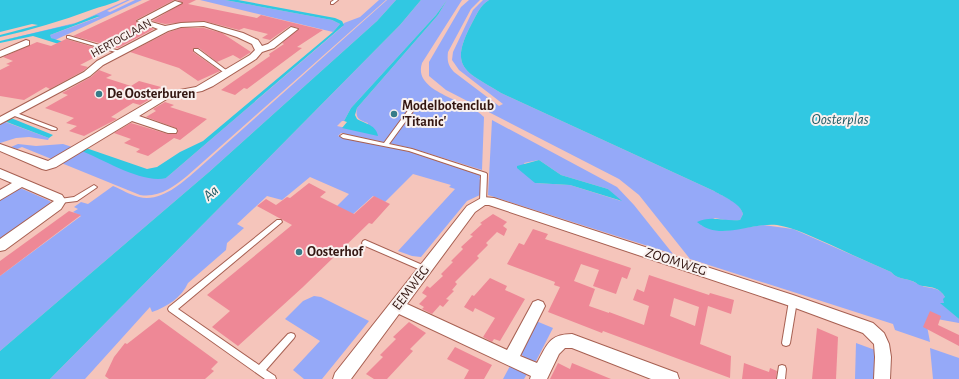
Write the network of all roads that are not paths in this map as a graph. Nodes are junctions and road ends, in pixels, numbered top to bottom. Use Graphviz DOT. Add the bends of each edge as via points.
graph roads {
  1 [pos="336,0"];
  2 [pos="178,3"];
  3 [pos="332,3"];
  4 [pos="166,29"];
  5 [pos="294,29"];
  6 [pos="68,37"];
  7 [pos="26,43"];
  8 [pos="196,50"];
  9 [pos="259,50"];
  10 [pos="120,52"];
  11 [pos="0,54"];
  12 [pos="228,73"];
  13 [pos="411,110"];
  14 [pos="14,114"];
  15 [pos="131,117"];
  16 [pos="0,121"];
  17 [pos="54,129"];
  18 [pos="172,131"];
  19 [pos="343,136"];
  20 [pos="385,145"];
  21 [pos="0,147"];
  22 [pos="0,173"];
  23 [pos="21,182"];
  24 [pos="94,186"];
  25 [pos="0,196"];
  26 [pos="60,201"];
  27 [pos="483,201"];
  28 [pos="279,222"];
  29 [pos="365,243"];
  30 [pos="0,246"];
  31 [pos="425,269"];
  32 [pos="793,301"];
  33 [pos="397,306"];
  34 [pos="538,306"];
  35 [pos="291,336"];
  36 [pos="786,343"];
  37 [pos="510,359"];
  38 [pos="782,369"];
  39 [pos="260,370"];
  40 [pos="540,376"];
  41 [pos="272,379"];
  42 [pos="341,379"];
  43 [pos="671,379"];
  44 [pos="781,379"];
  45 [pos="882,379"];
  1 -- 3 [label="lane"];
  2 -- 4 [label="street" via="141,21"];
  4 -- 9 [label="street, HERTOGLAAN" via="181,25 204,24 240,34 255,42"];
  4 -- 10 [label="street, HERTOGLAAN"];
  5 -- 9 [label="street" via="271,46"];
  6 -- 10 [label="lane"];
  7 -- 11 [label="street"];
  8 -- 12 [label="lane"];
  9 -- 12 [label="street" via="253,57"];
  10 -- 14 [label="street, HERTOGLAAN" via="100,63 88,74"];
  12 -- 15 [label="street" via="198,89 167,95"];
  13 -- 20 [label="lane"];
  14 -- 16 [label="street, HERTOGLAAN"];
  14 -- 17 [label="lane"];
  15 -- 18 [label="street"];
  15 -- 21 [label="street" via="46,166"];
  19 -- 20 [label="lane"];
  20 -- 27 [label="lane" via="410,150 484,174"];
  22 -- 23 [label="street"];
  23 -- 25 [label="street"];
  23 -- 26 [label="street"];
  24 -- 26 [label="lane" via="75,199"];
  26 -- 30 [label="street" via="57,206"];
  27 -- 31 [label="street, EEMWEG" via="471,209"];
  27 -- 32 [label="street, ZOOMWEG" via="497,202"];
  28 -- 39 [label="lane" via="172,309"];
  29 -- 31 [label="lane"];
  31 -- 33 [label="street, EEMWEG"];
  32 -- 36 [label="lane"];
  32 -- 45 [label="street, ZOOMWEG" via="878,333 883,345"];
  33 -- 37 [label="street"];
  33 -- 42 [label="street, EEMWEG"];
  34 -- 37 [label="street"];
  35 -- 39 [label="lane"];
  37 -- 40 [label="street"];
  38 -- 44 [label="lane"];
  39 -- 41 [label="lane"];
  40 -- 43 [label="street" via="553,349 561,341 572,341"];
}
